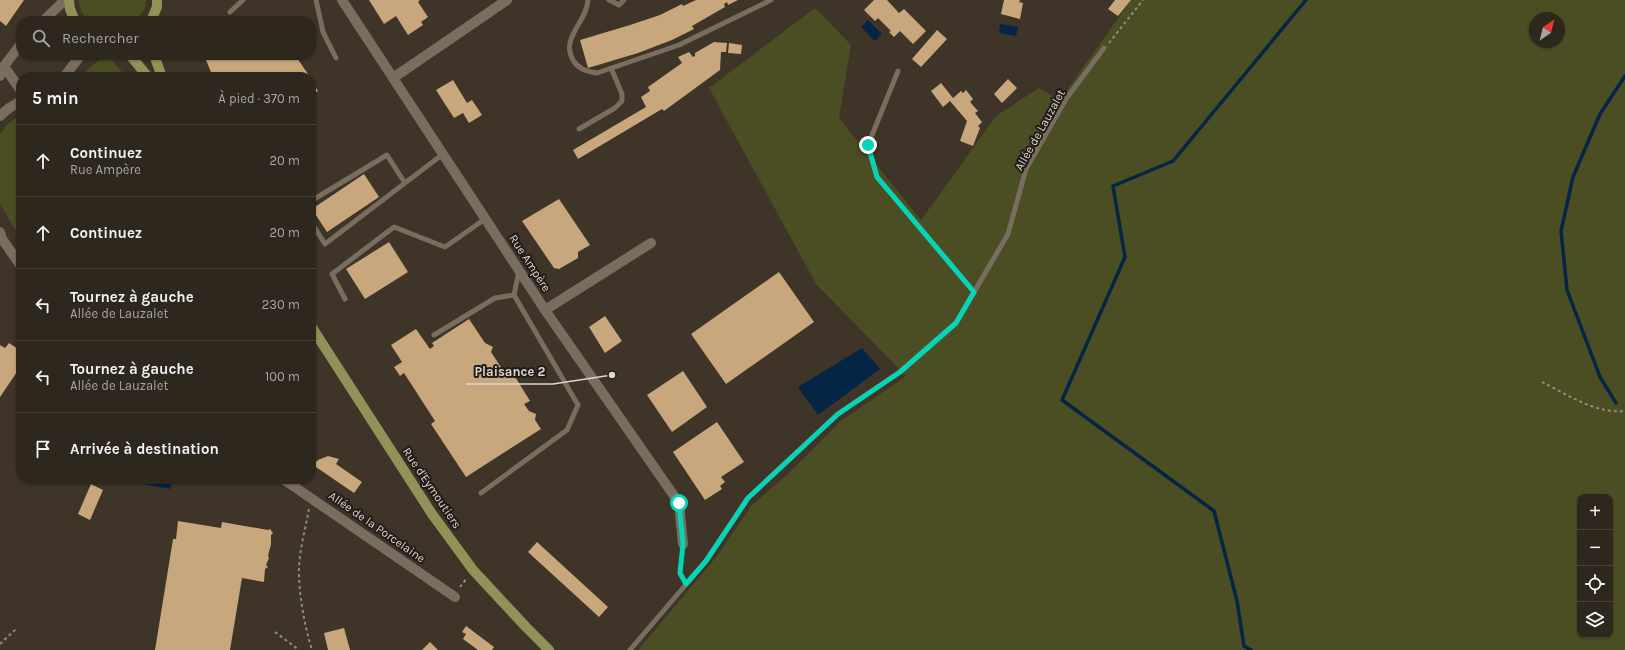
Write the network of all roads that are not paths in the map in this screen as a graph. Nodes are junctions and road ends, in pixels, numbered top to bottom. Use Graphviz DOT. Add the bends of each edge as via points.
graph roads {
  1 [pos="65,0"];
  2 [pos="69,0"];
  3 [pos="157,0"];
  4 [pos="243,0"];
  5 [pos="316,0"];
  6 [pos="342,0"];
  7 [pos="507,0"];
  8 [pos="588,0"];
  9 [pos="609,0"];
  10 [pos="624,0"];
  11 [pos="767,1"];
  12 [pos="230,12"];
  13 [pos="48,16"];
  14 [pos="73,16"];
  15 [pos="153,16"];
  16 [pos="1104,48"];
  17 [pos="16,51"];
  18 [pos="336,58"];
  19 [pos="77,60"];
  20 [pos="134,60"];
  21 [pos="156,60"];
  22 [pos="611,68"];
  23 [pos="2,71"];
  24 [pos="898,71"];
  25 [pos="68,72"];
  26 [pos="144,72"];
  27 [pos="160,72"];
  28 [pos="393,78"];
  29 [pos="16,86"];
  30 [pos="16,104"];
  31 [pos="0,116"];
  32 [pos="579,129"];
  33 [pos="443,154"];
  34 [pos="405,183"];
  35 [pos="316,197"];
  36 [pos="485,219"];
  37 [pos="316,230"];
  38 [pos="0,232"];
  39 [pos="651,244"];
  40 [pos="16,259"];
  41 [pos="519,271"];
  42 [pos="974,292"];
  43 [pos="514,295"];
  44 [pos="345,299"];
  45 [pos="545,310"];
  46 [pos="316,334"];
  47 [pos="434,335"];
  48 [pos="290,484"];
  49 [pos="481,493"];
  50 [pos="683,544"];
  51 [pos="454,597"];
  52 [pos="549,650"];
  53 [pos="630,650"];
  1 -- 13 [label="street"];
  2 -- 14 [label="main road"];
  3 -- 15 [label="main road"];
  4 -- 12 [label="lane"];
  5 -- 18 [label="lane" via="323,32"];
  6 -- 28 [label="street, Rue Ampère"];
  7 -- 28 [label="street"];
  8 -- 22 [label="lane" via="583,18 570,39 570,54 574,63 586,72 597,73"];
  9 -- 10 [label="lane" via="619,5"];
  11 -- 22 [label="lane" via="679,45"];
  16 -- 42 [label="lane, Allée de Lauzalet" via="1066,99 1026,169 1008,234"];
  17 -- 23 [label="street"];
  19 -- 25 [label="street"];
  20 -- 26 [label="main road"];
  21 -- 27 [label="main road"];
  22 -- 32 [label="lane" via="622,94 622,101 615,108"];
  23 -- 29 [label="street"];
  24 -- 42 [label="lane" via="868,145 877,177"];
  28 -- 33 [label="street, Rue Ampère"];
  30 -- 31 [label="street"];
  33 -- 34 [label="lane"];
  33 -- 36 [label="street, Rue Ampère"];
  34 -- 35 [label="lane" via="387,155"];
  34 -- 37 [label="lane" via="325,244"];
  36 -- 41 [label="street, Rue Ampère"];
  36 -- 44 [label="lane" via="445,247 394,227 332,274"];
  38 -- 40 [label="street"];
  39 -- 45 [label="street"];
  41 -- 43 [label="lane"];
  41 -- 45 [label="street, Rue Ampère"];
  42 -- 53 [label="lane, Allée de Lauzalet" via="956,323 900,372 838,414 748,498 706,561"];
  43 -- 47 [label="lane" via="495,298"];
  43 -- 49 [label="lane" via="578,405 567,430"];
  45 -- 50 [label="street, Rue Ampère" via="679,503"];
  46 -- 52 [label="main road, Rue d'Eymoutiers" via="432,514 473,570"];
  48 -- 51 [label="street, Allée de la Porcelaine"];
}
